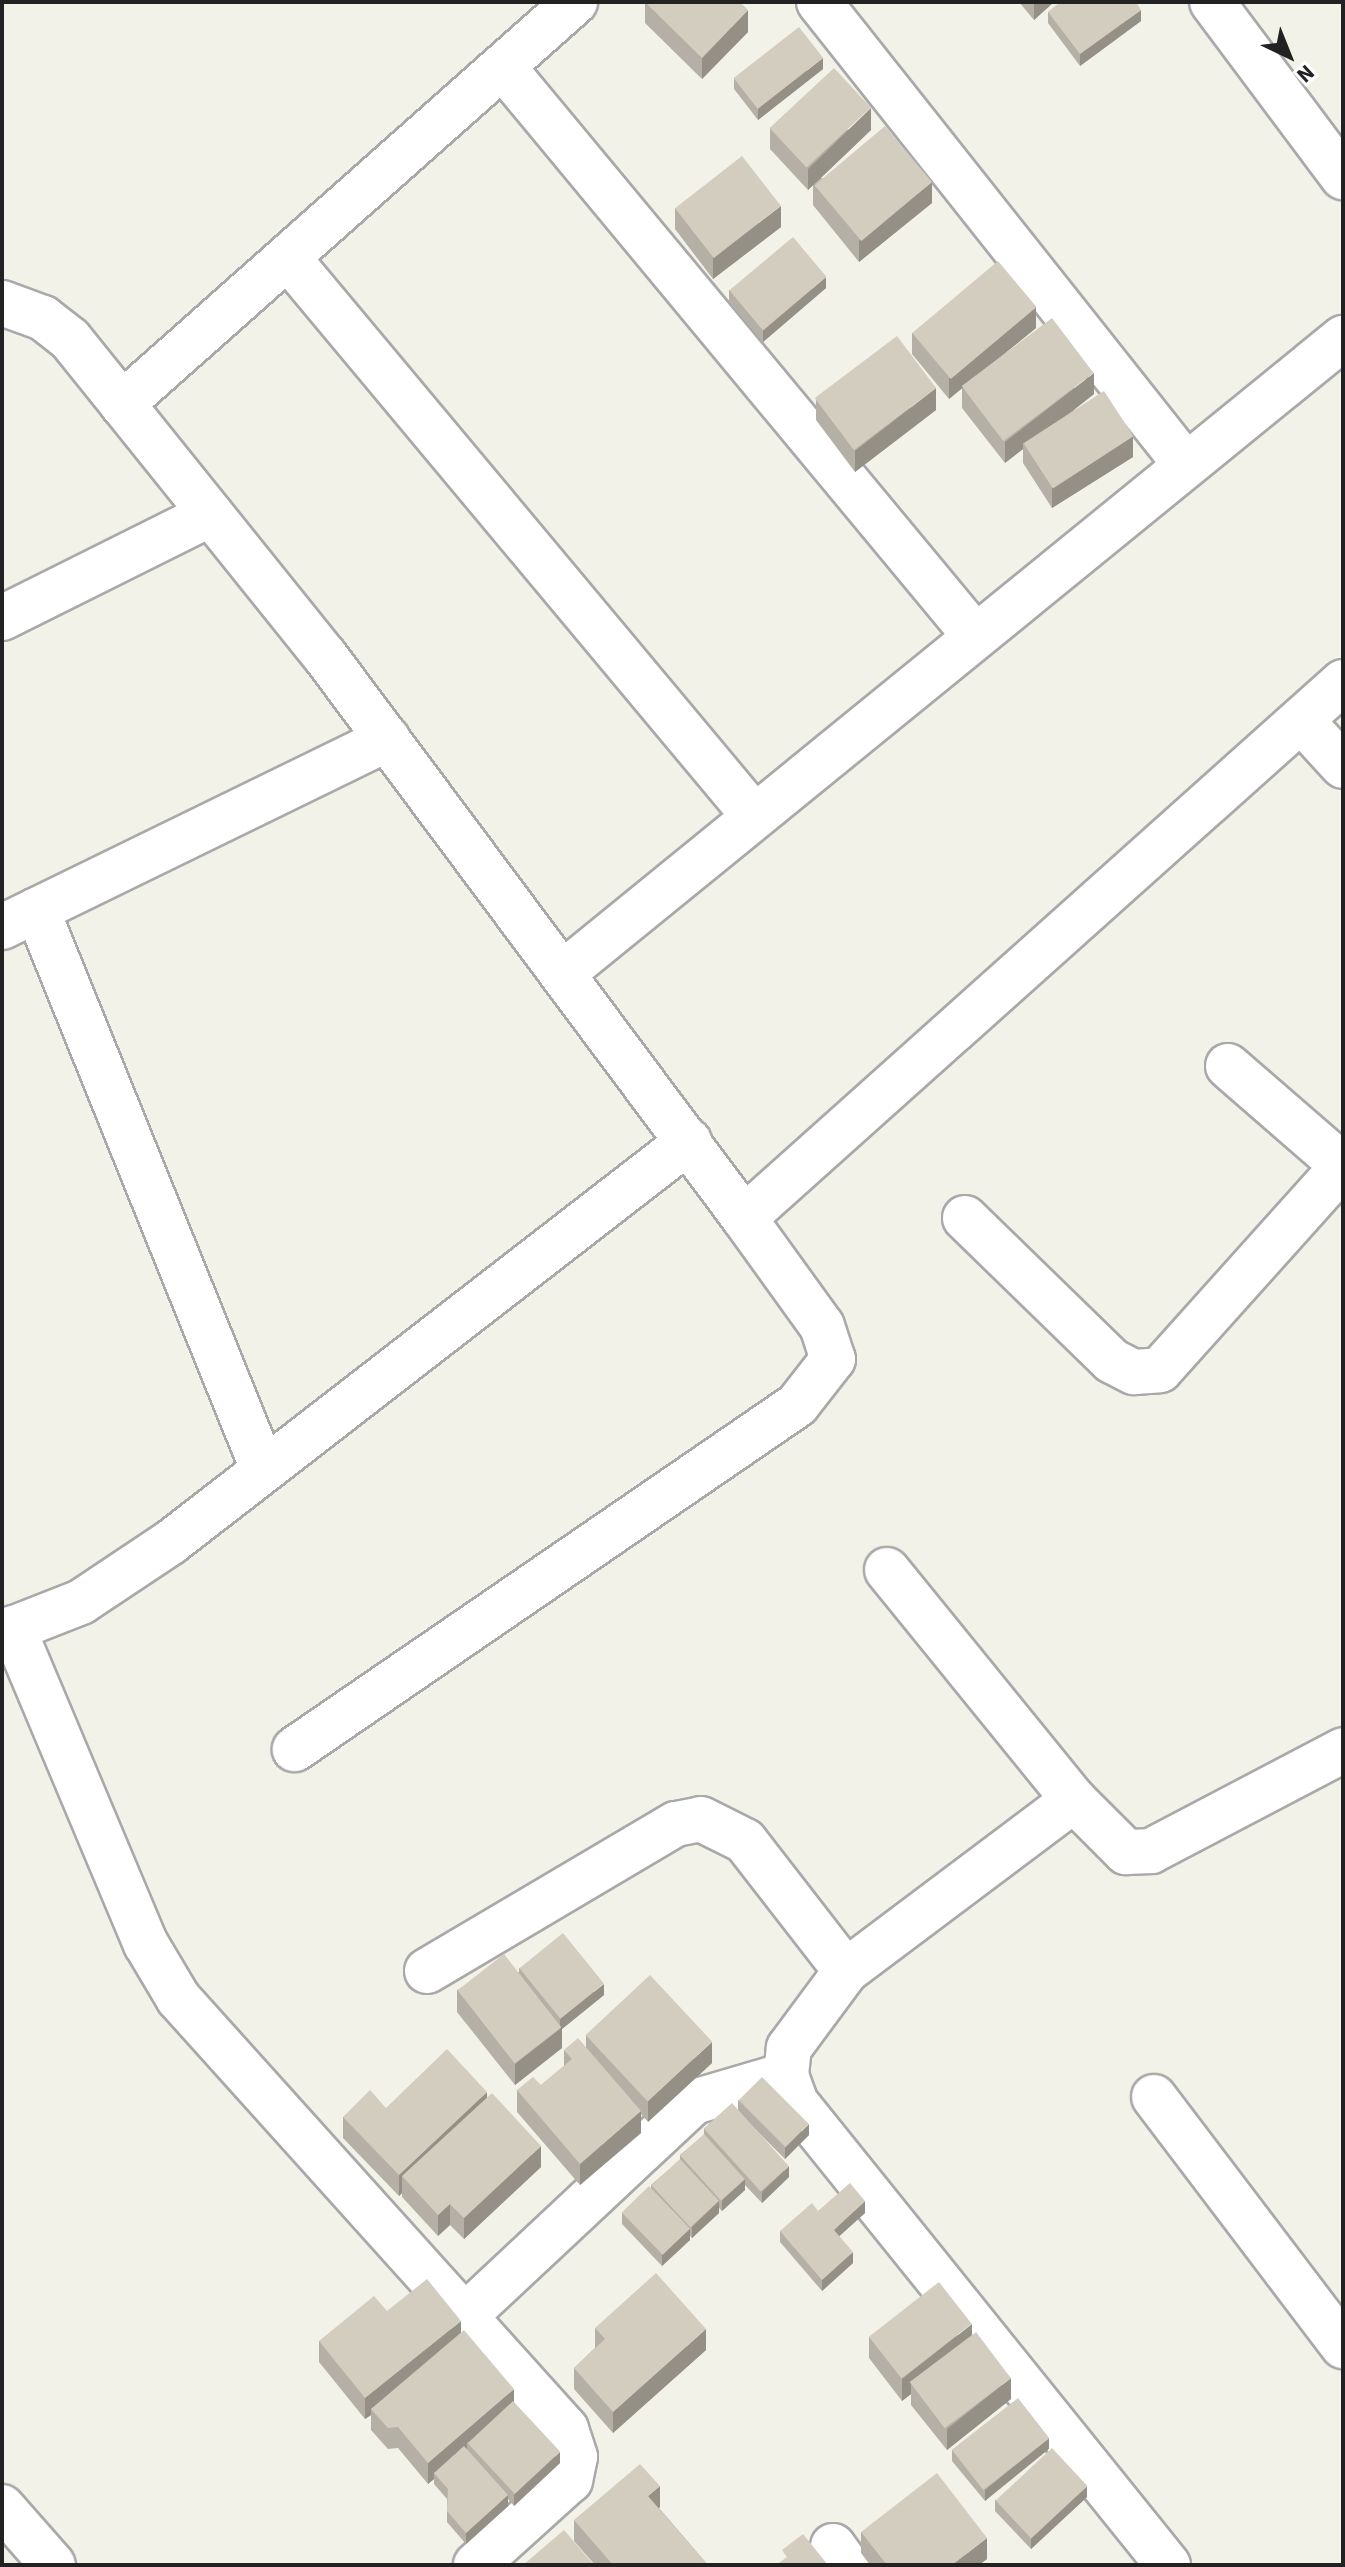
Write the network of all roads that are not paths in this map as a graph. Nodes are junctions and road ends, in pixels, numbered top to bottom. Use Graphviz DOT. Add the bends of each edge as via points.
graph roads {
  1 [pos="575,2"];
  2 [pos="819,2"];
  3 [pos="1212,2"];
  4 [pos="503,67"];
  5 [pos="1343,177"];
  6 [pos="288,258"];
  7 [pos="2,303"];
  8 [pos="1343,338"];
  9 [pos="122,404"];
  10 [pos="1186,465"];
  11 [pos="211,514"];
  12 [pos="2,618"];
  13 [pos="975,636"];
  14 [pos="1343,682"];
  15 [pos="1301,720"];
  16 [pos="388,739"];
  17 [pos="1343,766"];
  18 [pos="754,816"];
  19 [pos="20,919"];
  20 [pos="563,973"];
  21 [pos="1228,1066"];
  22 [pos="689,1141"];
  23 [pos="1343,1166"];
  24 [pos="744,1218"];
  25 [pos="965,1218"];
  26 [pos="263,1469"];
  27 [pos="887,1570"];
  28 [pos="7,1631"];
  29 [pos="295,1749"];
  30 [pos="1343,1750"];
  31 [pos="1074,1800"];
  32 [pos="427,1971"];
  33 [pos="846,1971"];
  34 [pos="786,2075"];
  35 [pos="1154,2097"];
  36 [pos="466,2315"];
  37 [pos="1343,2344"];
  38 [pos="2,2507"];
  39 [pos="53,2565"];
  40 [pos="476,2565"];
  41 [pos="1168,2565"];
  1 -- 4 [label="street"];
  2 -- 10 [label="street"];
  3 -- 5 [label="street"];
  4 -- 6 [label="street"];
  4 -- 13 [label="street"];
  6 -- 9 [label="street"];
  6 -- 18 [label="street"];
  7 -- 9 [label="street" via="43,318 70,339"];
  8 -- 10 [label="street"];
  9 -- 11 [label="street"];
  10 -- 13 [label="street"];
  11 -- 12 [label="street"];
  11 -- 16 [label="street"];
  13 -- 18 [label="street"];
  14 -- 15 [label="street"];
  15 -- 17 [label="street"];
  15 -- 24 [label="street"];
  16 -- 19 [label="street"];
  16 -- 20 [label="street"];
  18 -- 20 [label="street"];
  19 -- 26 [label="street"];
  20 -- 22 [label="street"];
  21 -- 23 [label="street"];
  22 -- 24 [label="street"];
  22 -- 26 [label="street"];
  23 -- 25 [label="street" via="1160,1370 1134,1372 1112,1361"];
  24 -- 29 [label="street" via="822,1326 833,1359 819,1384"];
  26 -- 28 [label="street" via="81,1602"];
  27 -- 31 [label="street"];
  28 -- 36 [label="street" via="146,1944 178,1998"];
  30 -- 31 [label="street" via="1151,1851 1126,1852"];
  31 -- 33 [label="street"];
  32 -- 33 [label="street" via="676,1824 701,1819 745,1841"];
  33 -- 34 [label="street" via="800,2029"];
  34 -- 36 [label="street" via="694,2102"];
  34 -- 41 [label="street" via="796,2103"];
  35 -- 37 [label="street"];
  36 -- 40 [label="street" via="566,2429 575,2457 570,2480"];
  38 -- 39 [label="street"];
}
